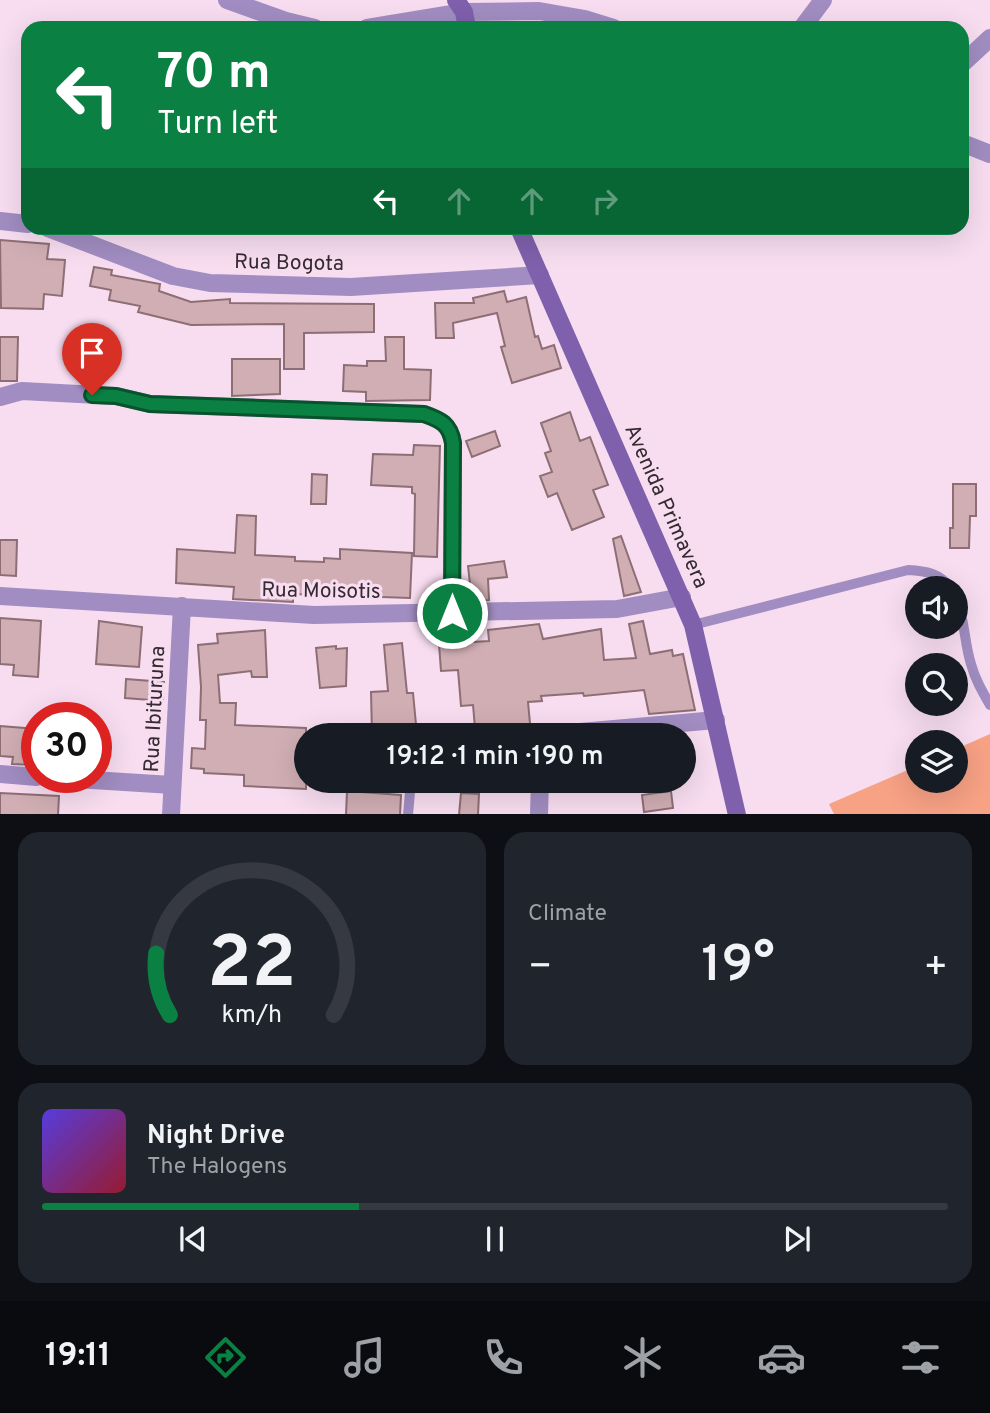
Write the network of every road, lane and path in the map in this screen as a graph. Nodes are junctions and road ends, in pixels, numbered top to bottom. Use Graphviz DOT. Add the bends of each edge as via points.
graph roads {
  1 [pos="227,0"];
  2 [pos="823,0"];
  3 [pos="462,13"];
  4 [pos="286,21"];
  5 [pos="411,21"];
  6 [pos="591,21"];
  7 [pos="807,21"];
  8 [pos="990,38"];
  9 [pos="969,58"];
  10 [pos="969,146"];
  11 [pos="990,154"];
  12 [pos="0,221"];
  13 [pos="21,223"];
  14 [pos="66,235"];
  15 [pos="522,235"];
  16 [pos="540,275"];
  17 [pos="0,397"];
  18 [pos="940,576"];
  19 [pos="0,596"];
  20 [pos="682,597"];
  21 [pos="182,606"];
  22 [pos="452,613"];
  23 [pos="693,625"];
  24 [pos="966,639"];
  25 [pos="990,705"];
  26 [pos="716,720"];
  27 [pos="682,723"];
  28 [pos="0,774"];
  29 [pos="21,775"];
  30 [pos="112,781"];
  31 [pos="172,785"];
  32 [pos="410,793"];
  33 [pos="540,793"];
  34 [pos="171,814"];
  35 [pos="408,814"];
  36 [pos="539,814"];
  37 [pos="737,814"];
  1 -- 4 [label="street"];
  2 -- 7 [label="street"];
  3 -- 5 [label="street"];
  3 -- 6 [label="street" via="539,11"];
  8 -- 9 [label="street"];
  10 -- 11 [label="street"];
  12 -- 13 [label="street"];
  14 -- 16 [label="street, Rua Bogota" via="173,276 210,283 351,287"];
  15 -- 16 [label="street, Avenida Primavera"];
  16 -- 20 [label="street, Avenida Primavera"];
  17 -- 22 [label="street" via="22,391 116,396 150,404 424,414 438,419 447,425 453,443"];
  18 -- 23 [label="lane" via="908,570"];
  19 -- 21 [label="street, Rua Moisotis"];
  20 -- 22 [label="street, Rua Moisotis" via="617,609"];
  20 -- 23 [label="street, Avenida Primavera"];
  21 -- 22 [label="street, Rua Moisotis" via="314,615"];
  21 -- 31 [label="street, Rua Ibituruna"];
  23 -- 26 [label="street, Avenida Primavera"];
  24 -- 25 [label="lane" via="978,685"];
  26 -- 27 [label="street"];
  26 -- 37 [label="street, Avenida Primavera"];
  28 -- 29 [label="street"];
  30 -- 31 [label="street"];
  31 -- 34 [label="street, Rua Ibituruna"];
  32 -- 35 [label="lane"];
  33 -- 36 [label="street"];
}
